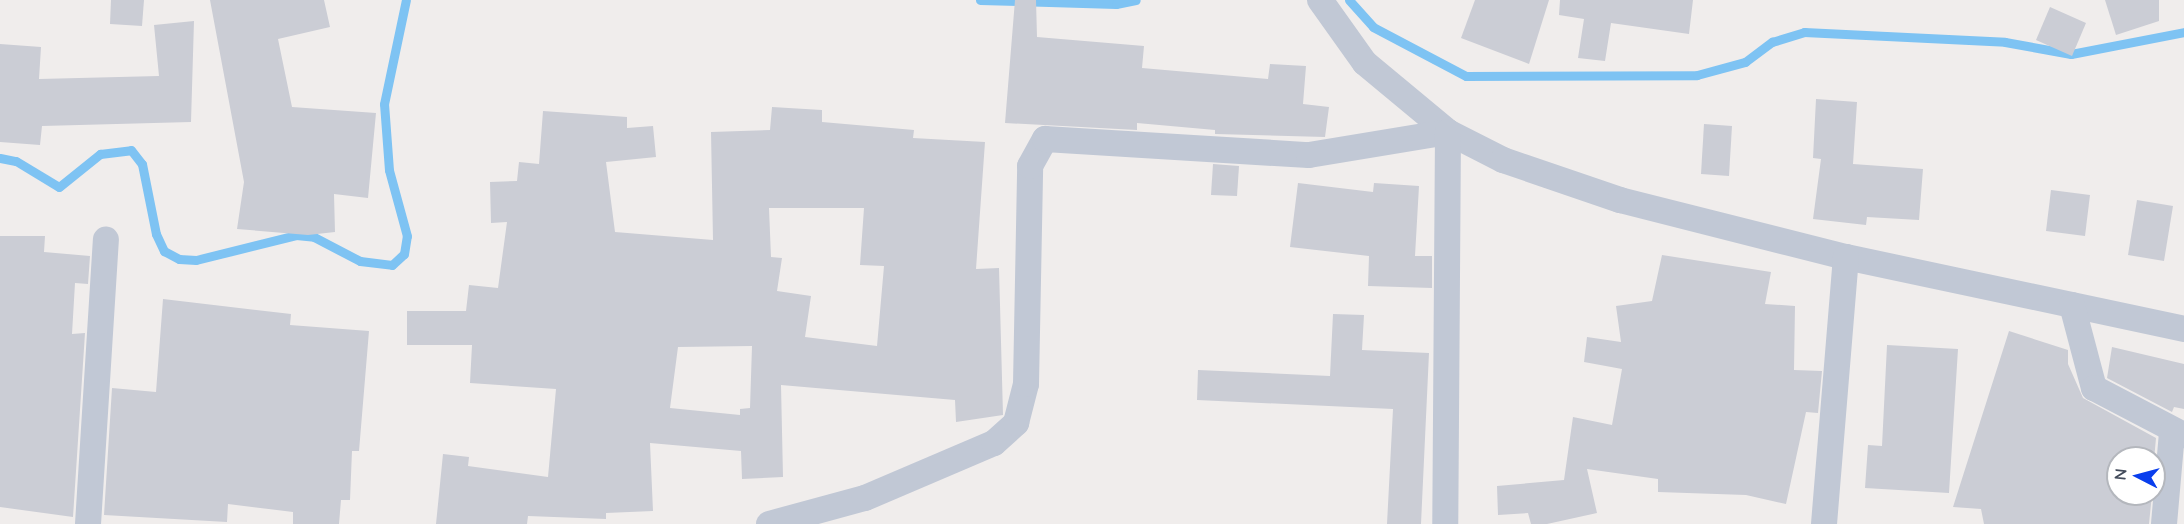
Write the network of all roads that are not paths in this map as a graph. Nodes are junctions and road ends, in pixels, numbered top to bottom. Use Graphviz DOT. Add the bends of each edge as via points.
graph roads {
  1 [pos="1320,0"];
  2 [pos="1448,132"];
  3 [pos="106,240"];
  4 [pos="1846,257"];
  5 [pos="2072,305"];
  6 [pos="2184,329"];
  7 [pos="2178,433"];
  8 [pos="88,524"];
  9 [pos="769,524"];
  10 [pos="1445,524"];
  11 [pos="1824,524"];
  12 [pos="2164,524"];
  1 -- 2 [label="street" via="1365,63"];
  2 -- 4 [label="street" via="1503,160 1620,200"];
  2 -- 9 [label="street" via="1309,155 1045,139 1030,166 1026,384 1016,423 994,443 865,498"];
  2 -- 10 [label="street"];
  3 -- 8 [label="street"];
  4 -- 5 [label="street"];
  4 -- 11 [label="street"];
  5 -- 6 [label="street"];
  5 -- 7 [label="street" via="2094,388"];
  7 -- 12 [label="street"];
}
